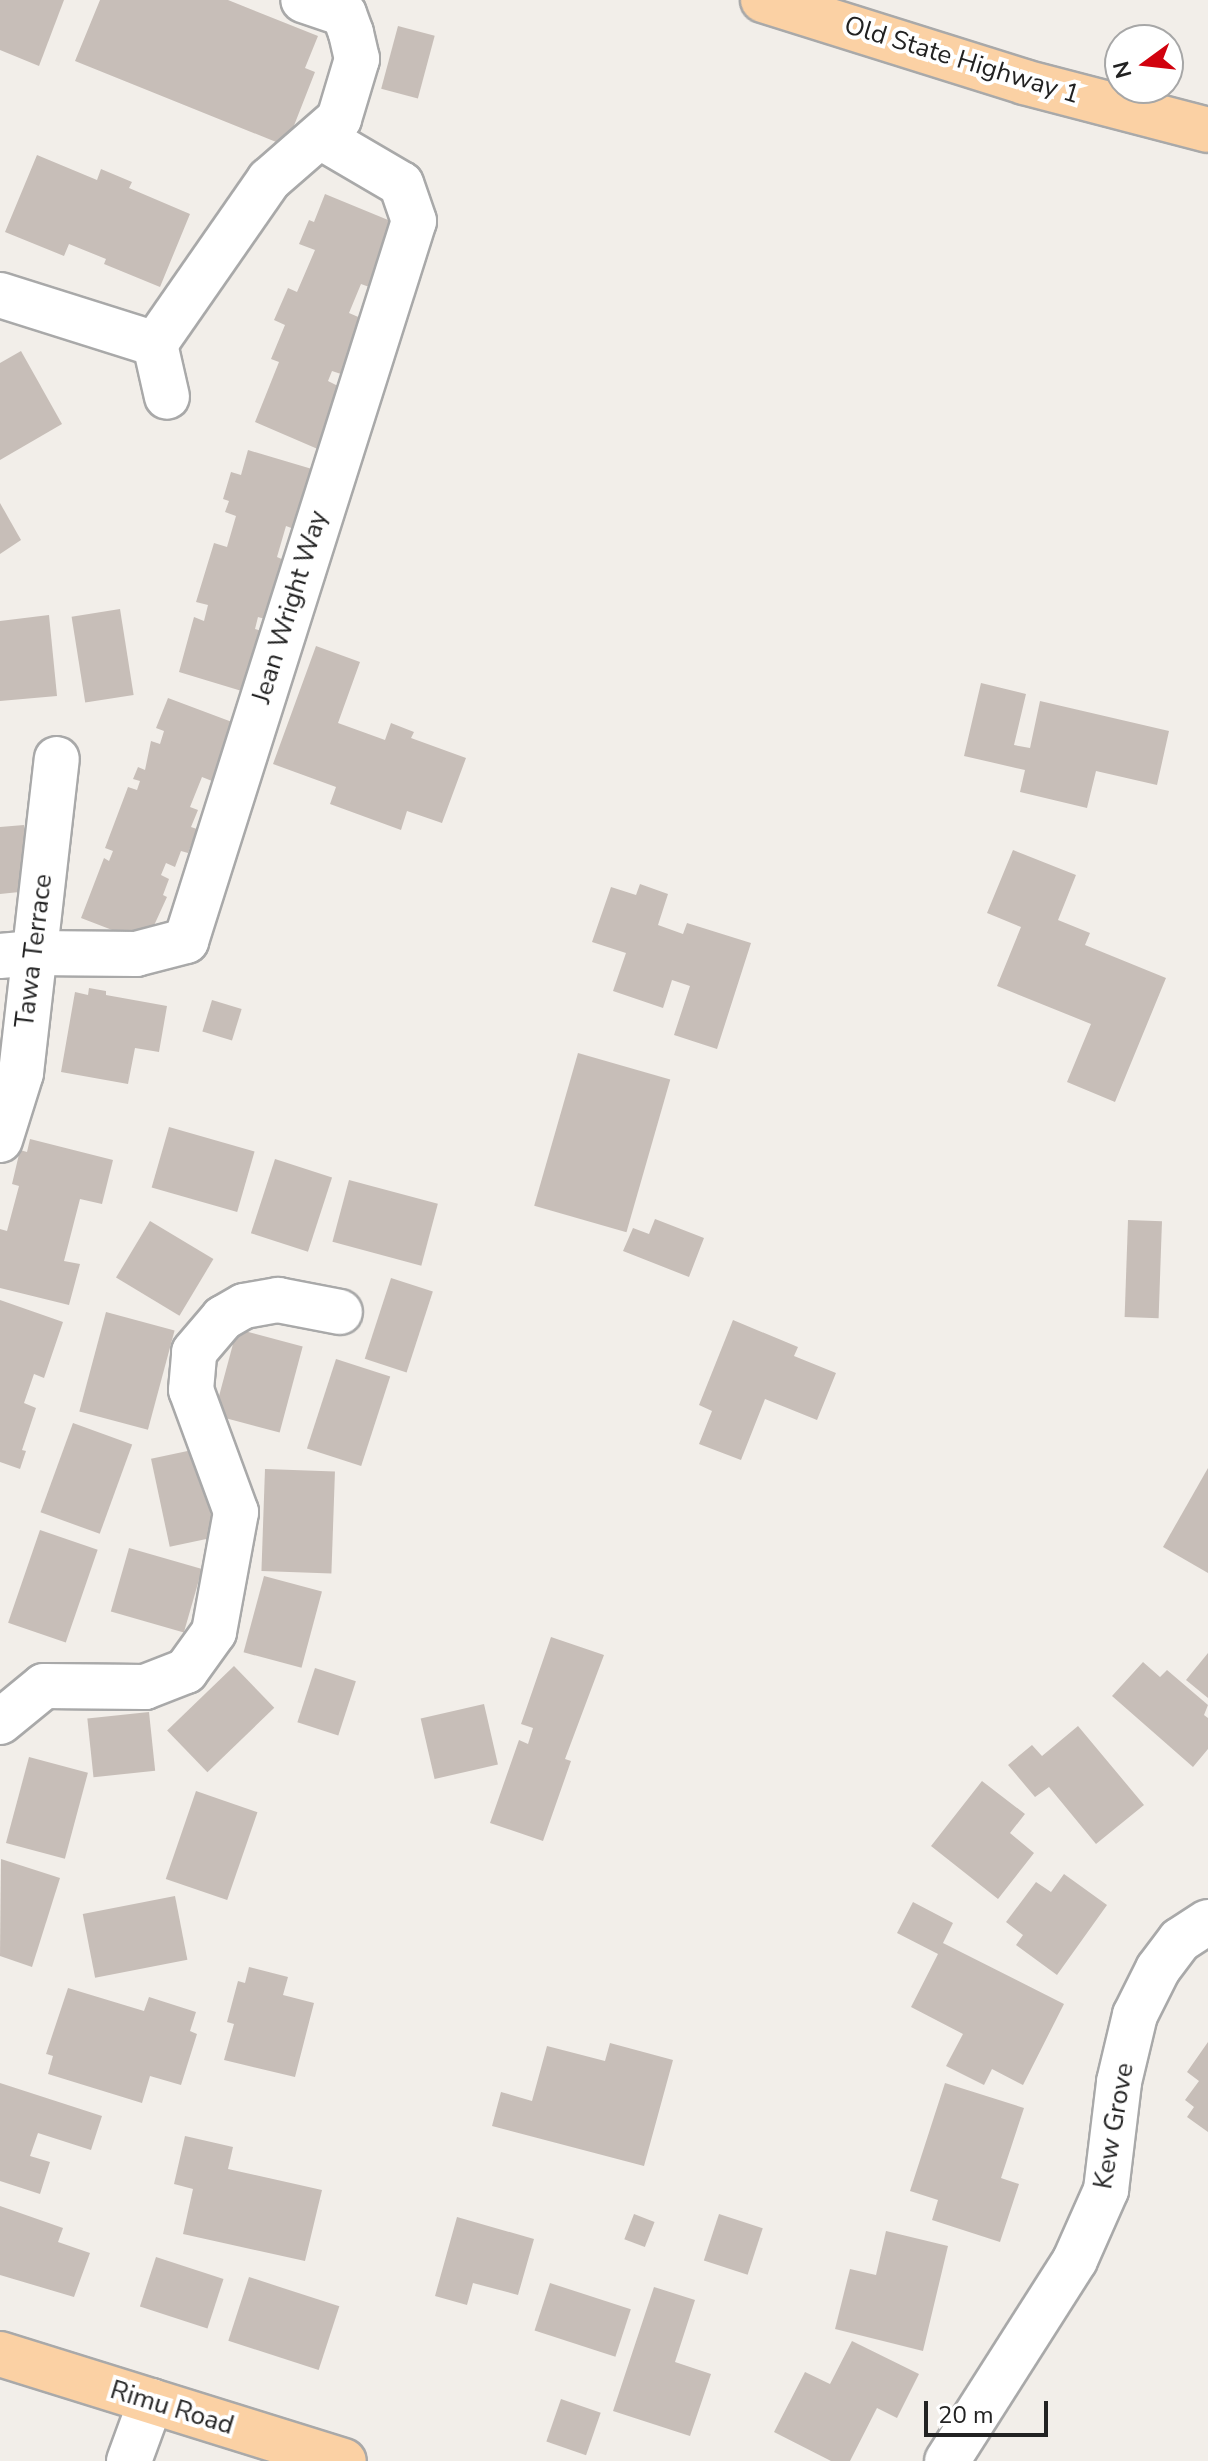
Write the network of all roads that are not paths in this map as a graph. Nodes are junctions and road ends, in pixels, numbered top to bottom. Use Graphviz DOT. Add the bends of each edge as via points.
graph roads {
  1 [pos="303,0"];
  2 [pos="763,0"];
  3 [pos="1208,130"];
  4 [pos="321,137"];
  5 [pos="0,295"];
  6 [pos="155,344"];
  7 [pos="167,397"];
  8 [pos="57,759"];
  9 [pos="17,954"];
  10 [pos="0,1140"];
  11 [pos="340,1312"];
  12 [pos="0,1722"];
  13 [pos="1208,1922"];
  14 [pos="0,2354"];
  15 [pos="151,2401"];
  16 [pos="129,2461"];
  17 [pos="344,2461"];
  18 [pos="947,2461"];
  1 -- 4 [label="street" via="344,14 357,59 339,119"];
  2 -- 3 [label="main road, Old State Highway 1" via="1024,82"];
  4 -- 6 [label="street" via="269,180"];
  4 -- 9 [label="street, Jean Wright Way" via="401,184 414,221 186,941 136,954"];
  5 -- 6 [label="street"];
  6 -- 7 [label="street"];
  8 -- 9 [label="street, Tawa Terrace"];
  9 -- 10 [label="street, Tawa Terrace" via="21,1073"];
  11 -- 12 [label="street" via="278,1300 244,1306 223,1318 194,1352 191,1390 236,1512 214,1632 186,1671 145,1687 44,1686"];
  13 -- 18 [label="street, Kew Grove" via="1180,1940 1135,2015 1119,2082 1106,2190 1075,2260"];
  14 -- 15 [label="main road, Rimu Road"];
  15 -- 16 [label="street"];
  15 -- 17 [label="main road, Rimu Road"];
}
